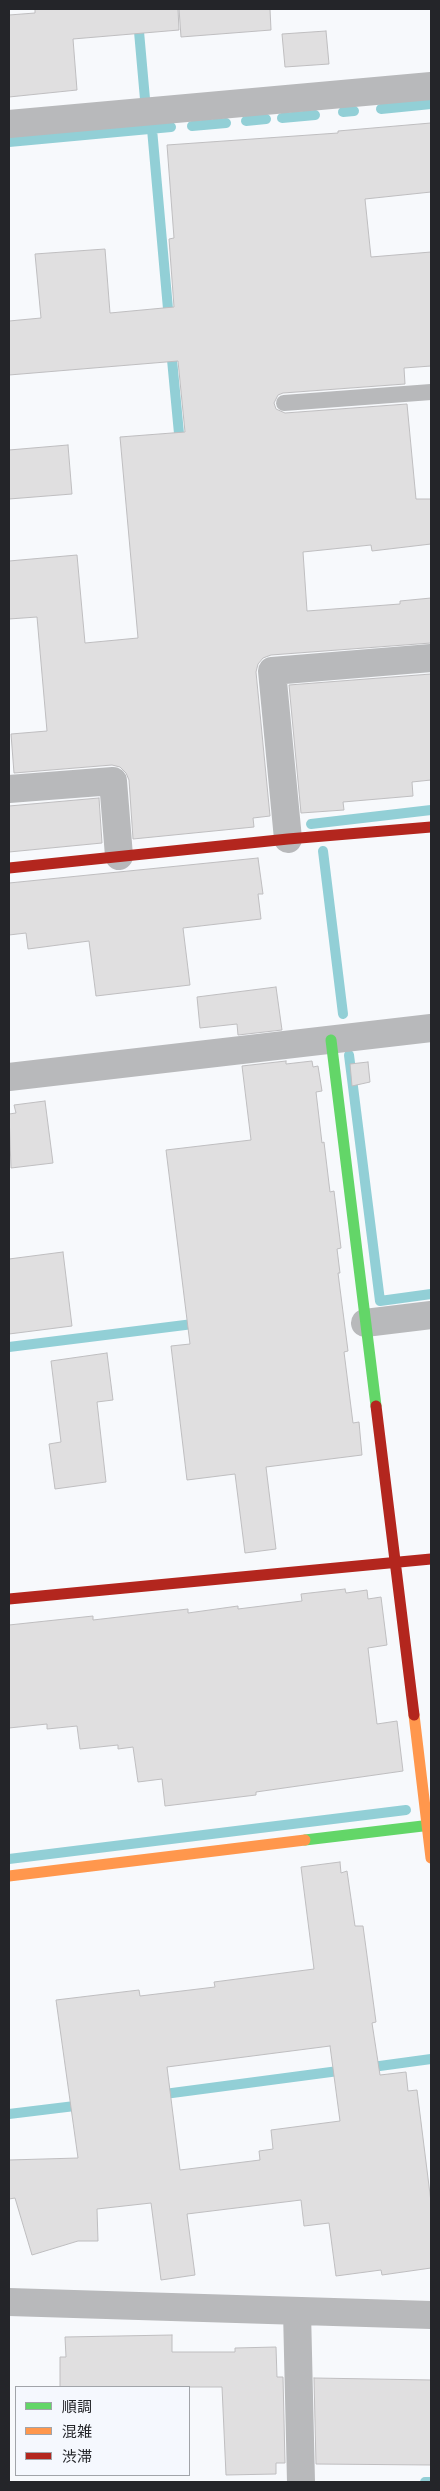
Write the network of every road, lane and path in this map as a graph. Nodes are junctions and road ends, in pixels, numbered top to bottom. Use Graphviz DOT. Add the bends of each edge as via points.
graph roads {
  1 [pos="431,86"];
  2 [pos="9,124"];
  3 [pos="431,392"];
  4 [pos="284,403"];
  5 [pos="431,658"];
  6 [pos="9,790"];
  7 [pos="431,827"];
  8 [pos="288,838"];
  9 [pos="119,856"];
  10 [pos="9,868"];
  11 [pos="431,1028"];
  12 [pos="331,1040"];
  13 [pos="9,1077"];
  14 [pos="431,1315"];
  15 [pos="365,1323"];
  16 [pos="431,1559"];
  17 [pos="393,1562"];
  18 [pos="9,1599"];
  19 [pos="429,1825"];
  20 [pos="431,1858"];
  21 [pos="9,1876"];
  22 [pos="9,2302"];
  23 [pos="297,2311"];
  24 [pos="431,2315"];
  25 [pos="301,2482"];
  1 -- 2 [label="street"];
  3 -- 4 [label="lane"];
  5 -- 8 [label="street" via="272,671"];
  6 -- 9 [label="street" via="112,781"];
  7 -- 8 [label="street"];
  8 -- 9 [label="street"];
  9 -- 10 [label="street"];
  11 -- 12 [label="street"];
  12 -- 13 [label="street"];
  12 -- 15 [label="street"];
  14 -- 15 [label="street"];
  15 -- 17 [label="street"];
  16 -- 17 [label="street"];
  17 -- 18 [label="street"];
  17 -- 19 [label="street"];
  19 -- 20 [label="street"];
  19 -- 21 [label="street"];
  22 -- 23 [label="street"];
  23 -- 24 [label="street"];
  23 -- 25 [label="street"];
}
